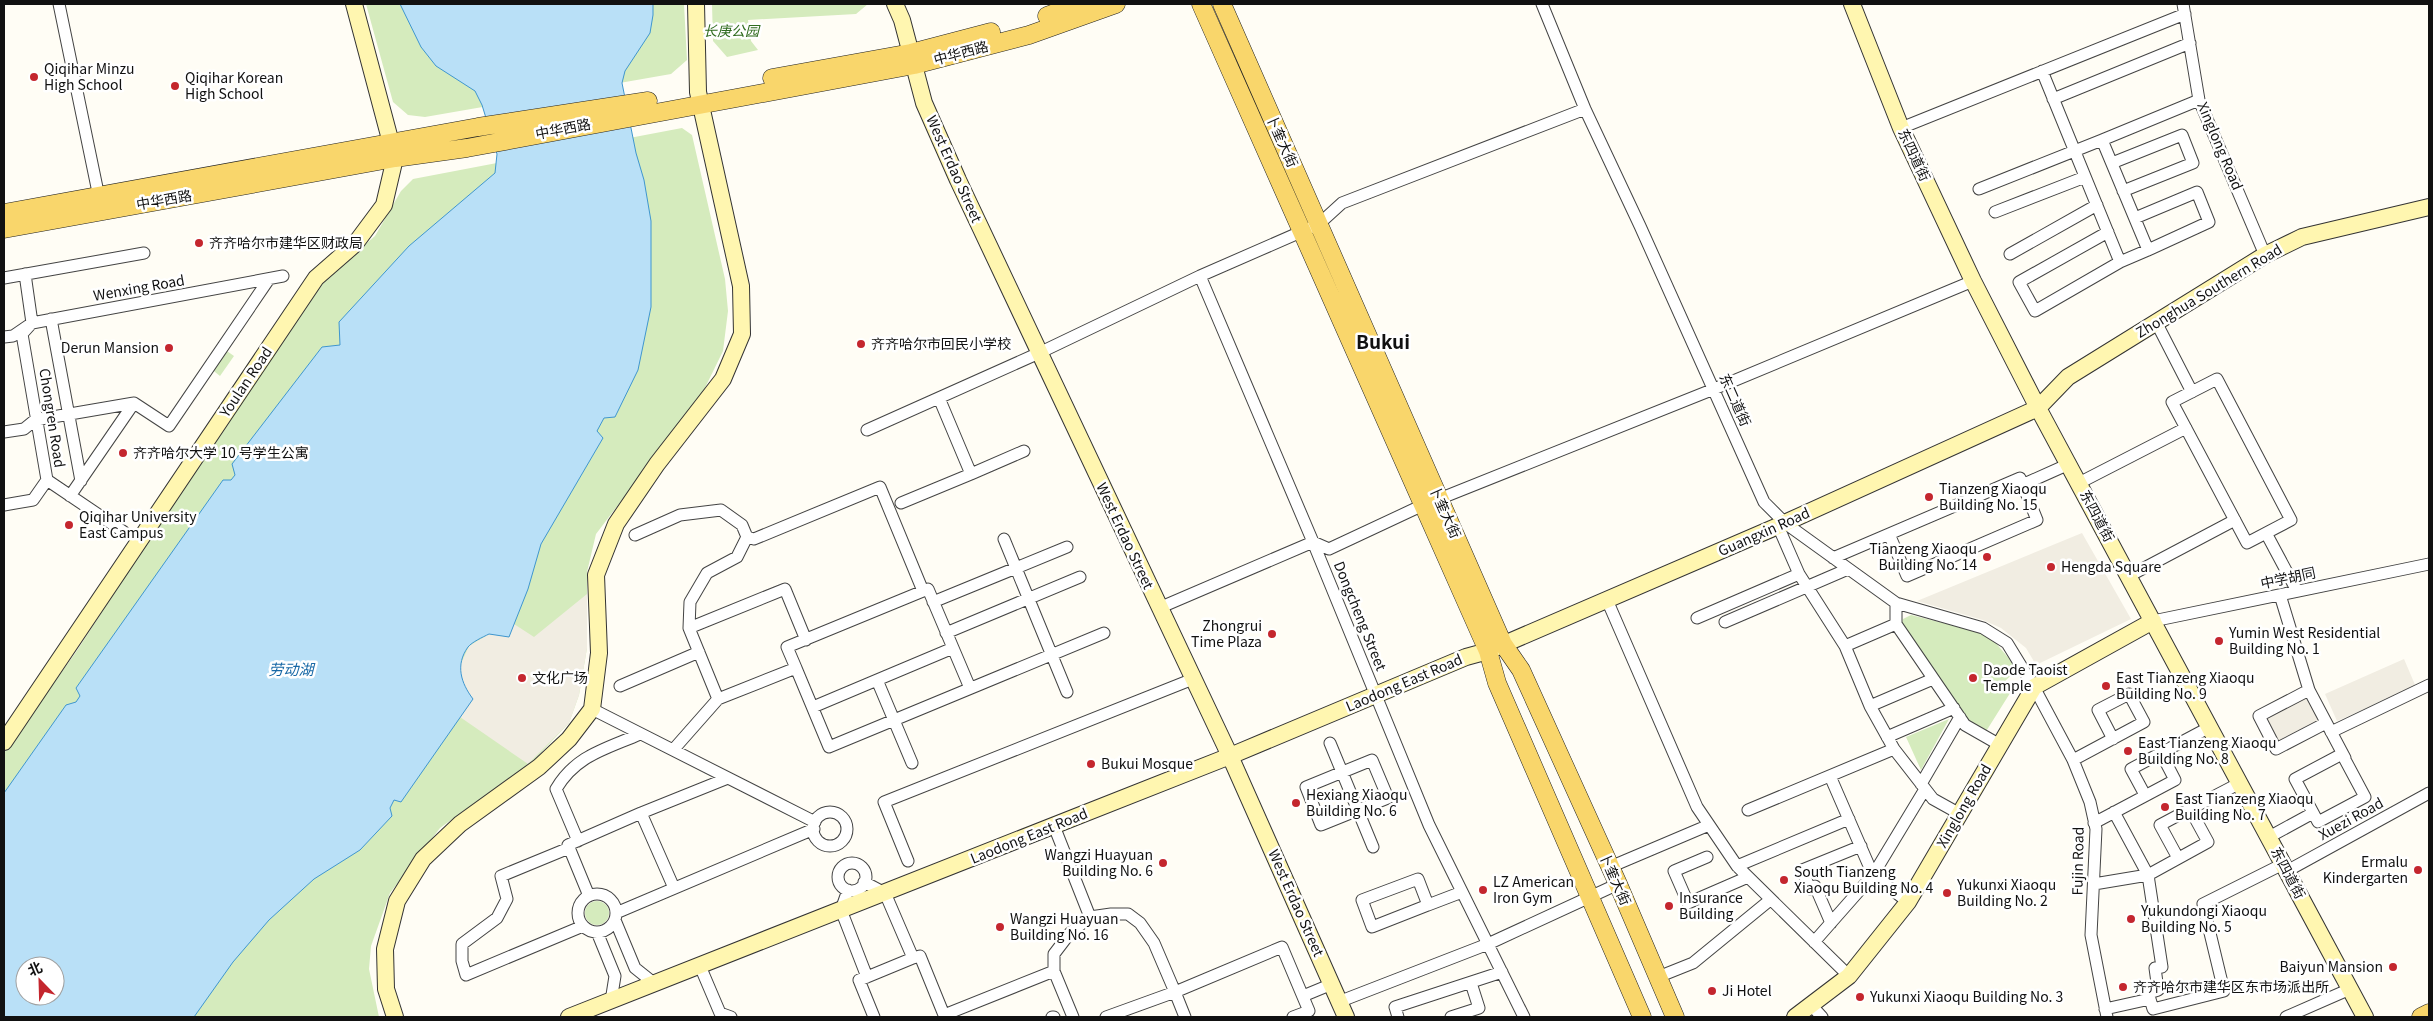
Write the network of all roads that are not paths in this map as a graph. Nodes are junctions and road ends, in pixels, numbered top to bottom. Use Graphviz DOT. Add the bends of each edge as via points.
graph roads {
  1 [pos="59,4"];
  2 [pos="354,4"];
  3 [pos="696,4"];
  4 [pos="896,4"];
  5 [pos="1079,4"];
  6 [pos="1116,4"];
  7 [pos="1202,4"];
  8 [pos="1222,4"];
  9 [pos="1542,4"];
  10 [pos="1852,4"];
  11 [pos="2184,9"];
  12 [pos="2190,43"];
  13 [pos="912,59"];
  14 [pos="2042,71"];
  15 [pos="699,98"];
  16 [pos="2053,99"];
  17 [pos="2200,100"];
  18 [pos="639,109"];
  19 [pos="1585,109"];
  20 [pos="1901,128"];
  21 [pos="2102,140"];
  22 [pos="393,150"];
  23 [pos="2074,151"];
  24 [pos="2112,163"];
  25 [pos="2085,176"];
  26 [pos="1979,189"];
  27 [pos="2123,191"];
  28 [pos="101,203"];
  29 [pos="2097,205"];
  30 [pos="2429,207"];
  31 [pos="1995,212"];
  32 [pos="4,214"];
  33 [pos="2134,218"];
  34 [pos="1311,228"];
  35 [pos="4,229"];
  36 [pos="2108,232"];
  37 [pos="2148,250"];
  38 [pos="144,253"];
  39 [pos="2010,254"];
  40 [pos="2266,255"];
  41 [pos="2120,262"];
  42 [pos="25,274"];
  43 [pos="283,276"];
  44 [pos="1200,276"];
  45 [pos="4,278"];
  46 [pos="269,279"];
  47 [pos="1972,281"];
  48 [pos="51,320"];
  49 [pos="2156,322"];
  50 [pos="32,323"];
  51 [pos="4,338"];
  52 [pos="1039,353"];
  53 [pos="1714,389"];
  54 [pos="2192,392"];
  55 [pos="939,398"];
  56 [pos="134,403"];
  57 [pos="2038,408"];
  58 [pos="68,414"];
  59 [pos="37,420"];
  60 [pos="2186,428"];
  61 [pos="868,430"];
  62 [pos="4,432"];
  63 [pos="1024,451"];
  64 [pos="2069,464"];
  65 [pos="971,474"];
  66 [pos="47,480"];
  67 [pos="81,481"];
  68 [pos="2079,483"];
  69 [pos="2022,485"];
  70 [pos="70,496"];
  71 [pos="1431,502"];
  72 [pos="901,503"];
  73 [pos="4,505"];
  74 [pos="2234,520"];
  75 [pos="1782,525"];
  76 [pos="124,532"];
  77 [pos="2266,533"];
  78 [pos="1889,534"];
  79 [pos="635,535"];
  80 [pos="747,537"];
  81 [pos="1004,539"];
  82 [pos="1313,542"];
  83 [pos="1067,547"];
  84 [pos="1833,558"];
  85 [pos="2429,564"];
  86 [pos="1016,568"];
  87 [pos="1848,569"];
  88 [pos="1799,574"];
  89 [pos="2129,576"];
  90 [pos="1080,577"];
  91 [pos="1808,586"];
  92 [pos="923,590"];
  93 [pos="2297,591"];
  94 [pos="2280,595"];
  95 [pos="1028,598"];
  96 [pos="1607,600"];
  97 [pos="933,602"];
  98 [pos="1896,603"];
  99 [pos="1159,608"];
  100 [pos="1697,618"];
  101 [pos="2154,621"];
  102 [pos="1725,622"];
  103 [pos="1896,624"];
  104 [pos="689,628"];
  105 [pos="946,633"];
  106 [pos="1104,633"];
  107 [pos="806,640"];
  108 [pos="1845,646"];
  109 [pos="953,648"];
  110 [pos="1496,648"];
  111 [pos="699,652"];
  112 [pos="1052,655"];
  113 [pos="796,668"];
  114 [pos="1193,679"];
  115 [pos="1934,679"];
  116 [pos="877,680"];
  117 [pos="2429,685"];
  118 [pos="620,686"];
  119 [pos="2034,687"];
  120 [pos="970,688"];
  121 [pos="2309,690"];
  122 [pos="1068,692"];
  123 [pos="1376,695"];
  124 [pos="718,699"];
  125 [pos="1870,706"];
  126 [pos="813,708"];
  127 [pos="592,710"];
  128 [pos="1957,713"];
  129 [pos="894,720"];
  130 [pos="2210,727"];
  131 [pos="2328,727"];
  132 [pos="640,734"];
  133 [pos="1887,737"];
  134 [pos="2113,739"];
  135 [pos="4,742"];
  136 [pos="1330,743"];
  137 [pos="2000,745"];
  138 [pos="1894,749"];
  139 [pos="673,750"];
  140 [pos="2160,753"];
  141 [pos="1230,756"];
  142 [pos="2345,758"];
  143 [pos="2073,760"];
  144 [pos="912,763"];
  145 [pos="1342,773"];
  146 [pos="1830,776"];
  147 [pos="728,778"];
  148 [pos="2240,783"];
  149 [pos="1923,787"];
  150 [pos="2429,793"];
  151 [pos="2145,796"];
  152 [pos="2190,809"];
  153 [pos="1358,810"];
  154 [pos="1748,810"];
  155 [pos="2114,812"];
  156 [pos="2313,812"];
  157 [pos="641,814"];
  158 [pos="1960,814"];
  159 [pos="1849,819"];
  160 [pos="2094,823"];
  161 [pos="1709,824"];
  162 [pos="814,826"];
  163 [pos="1054,826"];
  164 [pos="2269,837"];
  165 [pos="573,845"];
  166 [pos="838,845"];
  167 [pos="1861,846"];
  168 [pos="1373,847"];
  169 [pos="1707,857"];
  170 [pos="2178,858"];
  171 [pos="908,861"];
  172 [pos="846,864"];
  173 [pos="1737,866"];
  174 [pos="1610,867"];
  175 [pos="2285,867"];
  176 [pos="2148,875"];
  177 [pos="1873,876"];
  178 [pos="1748,877"];
  179 [pos="864,882"];
  180 [pos="1618,884"];
  181 [pos="2094,884"];
  182 [pos="674,888"];
  183 [pos="848,890"];
  184 [pos="1462,892"];
  185 [pos="885,893"];
  186 [pos="589,896"];
  187 [pos="1590,898"];
  188 [pos="1770,900"];
  189 [pos="1908,902"];
  190 [pos="1428,905"];
  191 [pos="841,910"];
  192 [pos="616,916"];
  193 [pos="1090,917"];
  194 [pos="1831,923"];
  195 [pos="584,926"];
  196 [pos="597,932"];
  197 [pos="1814,942"];
  198 [pos="1488,944"];
  199 [pos="913,958"];
  200 [pos="700,966"];
  201 [pos="1054,971"];
  202 [pos="1502,972"];
  203 [pos="1848,976"];
  204 [pos="867,977"];
  205 [pos="1658,977"];
  206 [pos="1471,983"];
  207 [pos="655,984"];
  208 [pos="1332,984"];
  209 [pos="2350,989"];
  210 [pos="1174,992"];
  211 [pos="1303,996"];
  212 [pos="2150,999"];
  213 [pos="610,1001"];
  214 [pos="1341,1001"];
  215 [pos="1811,1004"];
  216 [pos="2106,1013"];
  217 [pos="2429,1013"];
  218 [pos="724,1016"];
  219 [pos="945,1016"];
  220 [pos="395,1017"];
  221 [pos="569,1017"];
  222 [pos="874,1017"];
  223 [pos="1073,1017"];
  224 [pos="1106,1017"];
  225 [pos="1185,1017"];
  226 [pos="1293,1017"];
  227 [pos="1346,1017"];
  228 [pos="1398,1017"];
  229 [pos="1451,1017"];
  230 [pos="1524,1017"];
  231 [pos="1642,1017"];
  232 [pos="1675,1017"];
  233 [pos="1794,1017"];
  234 [pos="1822,1017"];
  235 [pos="2286,1017"];
  236 [pos="2365,1017"];
  237 [pos="2421,1017"];
  1 -- 28 [label="street"];
  2 -- 22 [label="main road, Youlan Road"];
  3 -- 15 [label="main road"];
  4 -- 13 [label="main road, West Erdao Street"];
  5 -- 13 [label="main road, 中华西路"];
  6 -- 13 [label="main road, 中华西路" via="1030,35"];
  7 -- 34 [label="main road, 卜奎大街"];
  8 -- 34 [label="main road, 卜奎大街"];
  9 -- 19 [label="street, 东二道街"];
  10 -- 20 [label="main road, 东四道街"];
  11 -- 12 [label="street, Xinglong Road"];
  11 -- 14 [label="street"];
  12 -- 16 [label="street"];
  12 -- 17 [label="street, Xinglong Road"];
  13 -- 15 [label="main road, 中华西路"];
  13 -- 52 [label="main road, West Erdao Street" via="928,111"];
  14 -- 16 [label="street"];
  14 -- 20 [label="street"];
  15 -- 18 [label="main road, 中华西路"];
  15 -- 127 [label="main road" via="741,286 742,334 724,379 657,464 616,524 596,574 599,653"];
  16 -- 23 [label="street"];
  17 -- 21 [label="street"];
  17 -- 40 [label="street, Xinglong Road"];
  18 -- 22 [label="main road, 中华西路" via="478,127"];
  18 -- 22 [label="main road, 中华西路" via="467,148"];
  19 -- 34 [label="street" via="1342,203"];
  19 -- 53 [label="street, 东二道街"];
  20 -- 47 [label="main road, 东四道街"];
  21 -- 23 [label="street"];
  21 -- 24 [label="street"];
  22 -- 28 [label="main road, 中华西路"];
  22 -- 135 [label="main road, Youlan Road" via="384,205 355,244 316,278"];
  23 -- 25 [label="street"];
  23 -- 26 [label="street"];
  24 -- 27 [label="street"];
  24 -- 27 [label="street" via="2182,135 2193,162"];
  25 -- 29 [label="street"];
  25 -- 31 [label="street"];
  27 -- 33 [label="street"];
  28 -- 32 [label="main road, 中华西路"];
  28 -- 35 [label="main road, 中华西路"];
  29 -- 36 [label="street"];
  29 -- 39 [label="street"];
  30 -- 40 [label="main road, Zhonghua Southern Road" via="2302,237"];
  33 -- 37 [label="street"];
  33 -- 37 [label="street" via="2197,192 2209,222"];
  34 -- 44 [label="street"];
  34 -- 71 [label="main road, 卜奎大街"];
  36 -- 41 [label="street"];
  36 -- 41 [label="street" via="2019,282 2035,312"];
  37 -- 41 [label="street"];
  38 -- 42 [label="street"];
  40 -- 49 [label="main road, Zhonghua Southern Road"];
  42 -- 45 [label="street"];
  42 -- 50 [label="street, Chongren Road"];
  43 -- 46 [label="street, Wenxing Road"];
  44 -- 52 [label="street"];
  44 -- 82 [label="street, Dongcheng Street"];
  46 -- 48 [label="street, Wenxing Road"];
  46 -- 56 [label="street" via="169,426"];
  47 -- 53 [label="street"];
  47 -- 57 [label="main road, 东四道街"];
  48 -- 50 [label="street, Wenxing Road"];
  48 -- 58 [label="street"];
  49 -- 54 [label="street"];
  49 -- 57 [label="main road, Zhonghua Southern Road" via="2068,377"];
  50 -- 51 [label="street, Wenxing Road"];
  50 -- 59 [label="street, Chongren Road" via="22,334"];
  52 -- 55 [label="street"];
  52 -- 99 [label="main road, West Erdao Street"];
  53 -- 71 [label="street"];
  53 -- 75 [label="street, 东二道街" via="1764,502"];
  54 -- 60 [label="street" via="2172,402"];
  54 -- 77 [label="street" via="2217,379 2291,520"];
  55 -- 61 [label="street"];
  55 -- 65 [label="street"];
  56 -- 58 [label="street"];
  56 -- 67 [label="street"];
  57 -- 64 [label="main road, 东四道街"];
  57 -- 75 [label="main road, Guangxin Road"];
  58 -- 59 [label="street"];
  58 -- 67 [label="street"];
  59 -- 62 [label="street" via="24,429"];
  59 -- 66 [label="street, Chongren Road"];
  60 -- 68 [label="street"];
  60 -- 74 [label="street"];
  63 -- 65 [label="street"];
  64 -- 68 [label="main road, 东四道街"];
  64 -- 69 [label="street"];
  65 -- 72 [label="street"];
  66 -- 70 [label="street, Chongren Road"];
  66 -- 73 [label="street" via="33,500"];
  67 -- 70 [label="street"];
  68 -- 89 [label="main road, 东四道街"];
  69 -- 78 [label="street" via="2020,478"];
  69 -- 78 [label="street" via="2037,520 1907,576"];
  70 -- 76 [label="street, Chongren Road"];
  71 -- 82 [label="street" via="1329,549"];
  71 -- 110 [label="main road, 卜奎大街"];
  74 -- 77 [label="street" via="2247,543"];
  74 -- 89 [label="street"];
  75 -- 84 [label="street, 东二道街"];
  75 -- 88 [label="street"];
  75 -- 96 [label="main road, Guangxin Road"];
  77 -- 93 [label="street"];
  78 -- 84 [label="street"];
  79 -- 80 [label="street" via="680,515 721,510 742,525"];
  80 -- 92 [label="street" via="754,539 880,487"];
  80 -- 104 [label="street" via="737,557 707,573 690,602"];
  81 -- 86 [label="street"];
  82 -- 99 [label="street"];
  82 -- 123 [label="street, Dongcheng Street"];
  83 -- 86 [label="street"];
  84 -- 87 [label="street, 东二道街"];
  85 -- 93 [label="street, 中学胡同"];
  86 -- 95 [label="street"];
  86 -- 97 [label="street"];
  87 -- 91 [label="street"];
  87 -- 98 [label="street, 东二道街"];
  88 -- 91 [label="street"];
  88 -- 100 [label="street"];
  89 -- 101 [label="main road, 东四道街"];
  90 -- 95 [label="street"];
  91 -- 102 [label="street"];
  91 -- 108 [label="street"];
  92 -- 97 [label="street" via="928,589"];
  92 -- 107 [label="street"];
  93 -- 94 [label="street, 中学胡同"];
  94 -- 101 [label="street, 中学胡同"];
  94 -- 121 [label="street"];
  95 -- 105 [label="street"];
  95 -- 112 [label="street"];
  96 -- 110 [label="main road, Guangxin Road"];
  96 -- 161 [label="street" via="1698,807"];
  97 -- 105 [label="street"];
  98 -- 103 [label="street"];
  98 -- 119 [label="street, 东二道街" via="1991,633 2007,643"];
  99 -- 114 [label="main road, West Erdao Street"];
  101 -- 119 [label="main road"];
  101 -- 130 [label="main road, 东四道街"];
  103 -- 108 [label="street"];
  103 -- 115 [label="street"];
  104 -- 107 [label="street" via="785,589"];
  104 -- 111 [label="street"];
  105 -- 109 [label="street"];
  106 -- 112 [label="street"];
  107 -- 113 [label="street" via="787,647"];
  108 -- 125 [label="street"];
  109 -- 116 [label="street"];
  109 -- 120 [label="street"];
  110 -- 123 [label="main road, Laodong East Road" via="1466,657"];
  110 -- 174 [label="main road, 卜奎大街" via="1521,670"];
  110 -- 187 [label="main road, 卜奎大街" via="1497,683"];
  111 -- 118 [label="street"];
  111 -- 124 [label="street"];
  112 -- 120 [label="street"];
  112 -- 122 [label="street"];
  113 -- 124 [label="street"];
  113 -- 126 [label="street"];
  114 -- 141 [label="main road, West Erdao Street"];
  114 -- 171 [label="street" via="884,802"];
  115 -- 125 [label="street"];
  115 -- 128 [label="street"];
  116 -- 126 [label="street"];
  116 -- 129 [label="street"];
  117 -- 131 [label="street"];
  119 -- 137 [label="main road, Xinglong Road"];
  119 -- 143 [label="street, Fujin Road"];
  120 -- 129 [label="street"];
  121 -- 131 [label="street"];
  121 -- 131 [label="street" via="2259,716 2276,749"];
  123 -- 141 [label="main road, Laodong East Road"];
  123 -- 184 [label="street, Dongcheng Street" via="1429,825"];
  124 -- 139 [label="street"];
  125 -- 133 [label="street"];
  126 -- 129 [label="street" via="829,747"];
  127 -- 132 [label="street"];
  127 -- 220 [label="main road" via="569,739 539,767 460,824 423,859 397,901 385,949 386,989"];
  128 -- 133 [label="street"];
  128 -- 137 [label="street" via="1965,725"];
  128 -- 149 [label="street"];
  129 -- 144 [label="street"];
  130 -- 140 [label="street"];
  130 -- 148 [label="main road, 东四道街"];
  131 -- 142 [label="street"];
  132 -- 139 [label="street"];
  132 -- 165 [label="street" via="580,761 566,773 556,789"];
  133 -- 138 [label="street"];
  134 -- 143 [label="street"];
  136 -- 145 [label="street"];
  137 -- 158 [label="main road, Xinglong Road"];
  138 -- 146 [label="street"];
  138 -- 149 [label="street"];
  139 -- 147 [label="street"];
  140 -- 151 [label="street" via="2131,769"];
  140 -- 151 [label="street" via="2175,780"];
  141 -- 163 [label="main road, Laodong East Road"];
  141 -- 208 [label="main road, West Erdao Street"];
  142 -- 156 [label="street" via="2342,754 2295,779"];
  142 -- 156 [label="street" via="2365,797 2318,822"];
  143 -- 160 [label="street, Fujin Road" via="2090,802"];
  145 -- 153 [label="street"];
  145 -- 153 [label="street" via="1372,760 1388,798"];
  145 -- 153 [label="street" via="1306,787 1321,825"];
  146 -- 154 [label="street"];
  146 -- 159 [label="street"];
  147 -- 157 [label="street"];
  147 -- 162 [label="street"];
  148 -- 152 [label="street"];
  148 -- 164 [label="main road, 东四道街"];
  149 -- 158 [label="street" via="1933,799"];
  149 -- 177 [label="street"];
  150 -- 175 [label="street, Xuezi Road"];
  151 -- 155 [label="street"];
  152 -- 170 [label="street" via="2208,842"];
  152 -- 170 [label="street" via="2160,825"];
  153 -- 168 [label="street"];
  155 -- 160 [label="street"];
  155 -- 176 [label="street"];
  156 -- 164 [label="street"];
  157 -- 165 [label="street"];
  157 -- 182 [label="street"];
  158 -- 189 [label="main road, Xinglong Road"];
  159 -- 167 [label="street"];
  159 -- 173 [label="street"];
  160 -- 181 [label="street, Fujin Road"];
  161 -- 173 [label="street"];
  161 -- 174 [label="street"];
  162 -- 166 [label="street" via="816,838 824,845"];
  162 -- 166 [label="street" via="828,812 844,818 847,834"];
  162 -- 182 [label="street"];
  163 -- 185 [label="main road, Laodong East Road"];
  163 -- 193 [label="street"];
  164 -- 175 [label="main road, 东四道街"];
  165 -- 186 [label="street"];
  165 -- 195 [label="street" via="501,876 507,899 497,918 462,944 466,976"];
  166 -- 172 [label="street"];
  167 -- 177 [label="street"];
  167 -- 194 [label="street" via="1802,870 1810,889 1816,886"];
  169 -- 178 [label="street" via="1674,871 1688,903"];
  170 -- 176 [label="street"];
  172 -- 179 [label="street" via="862,867 866,875"];
  172 -- 183 [label="street" via="838,875 840,884"];
  173 -- 178 [label="street"];
  174 -- 180 [label="main road, 卜奎大街"];
  175 -- 209 [label="main road, 东四道街"];
  175 -- 212 [label="street, Xuezi Road" via="2203,904 2224,991 2152,1008"];
  176 -- 181 [label="street"];
  176 -- 212 [label="street" via="2162,967 2155,968 2158,990 2149,993"];
  177 -- 189 [label="street"];
  177 -- 194 [label="street"];
  178 -- 188 [label="street"];
  179 -- 183 [label="street" via="857,889"];
  179 -- 185 [label="street"];
  180 -- 187 [label="street"];
  180 -- 205 [label="main road, 卜奎大街"];
  181 -- 216 [label="street, Fujin Road" via="2091,935"];
  182 -- 192 [label="street"];
  183 -- 191 [label="street"];
  184 -- 190 [label="street"];
  184 -- 198 [label="street, Dongcheng Street"];
  185 -- 191 [label="main road, Laodong East Road"];
  185 -- 199 [label="street"];
  186 -- 192 [label="street" via="597,894 609,898 614,903"];
  186 -- 195 [label="street" via="579,908 579,920"];
  187 -- 198 [label="street"];
  187 -- 231 [label="main road, 卜奎大街"];
  188 -- 197 [label="street"];
  188 -- 205 [label="street" via="1693,963"];
  189 -- 203 [label="main road, Xinglong Road"];
  190 -- 190 [label="street" via="1372,927 1362,900 1418,879"];
  191 -- 200 [label="main road, Laodong East Road"];
  191 -- 204 [label="street"];
  192 -- 196 [label="street" via="610,927"];
  192 -- 207 [label="street" via="635,968"];
  193 -- 201 [label="street" via="1070,933 1054,954"];
  193 -- 210 [label="street" via="1128,914 1140,923 1154,943"];
  194 -- 197 [label="street"];
  195 -- 196 [label="street"];
  196 -- 213 [label="street" via="615,976"];
  197 -- 203 [label="street"];
  198 -- 202 [label="street, Dongcheng Street"];
  198 -- 214 [label="street"];
  199 -- 204 [label="street"];
  199 -- 219 [label="street" via="920,956"];
  200 -- 207 [label="main road, Laodong East Road"];
  200 -- 218 [label="street"];
  201 -- 219 [label="street"];
  201 -- 223 [label="street"];
  202 -- 206 [label="street"];
  202 -- 230 [label="street, Dongcheng Street"];
  203 -- 215 [label="main road, Xinglong Road"];
  204 -- 222 [label="street" via="859,980"];
  205 -- 232 [label="main road, 卜奎大街"];
  206 -- 228 [label="street" via="1395,1007"];
  206 -- 229 [label="street" via="1479,1008"];
  207 -- 213 [label="main road, Laodong East Road"];
  208 -- 211 [label="street"];
  208 -- 214 [label="main road, West Erdao Street"];
  209 -- 235 [label="street"];
  209 -- 236 [label="main road, 东四道街"];
  210 -- 211 [label="street" via="1282,947"];
  210 -- 224 [label="street"];
  210 -- 225 [label="street"];
  211 -- 226 [label="street" via="1309,1011"];
  212 -- 216 [label="street"];
  213 -- 221 [label="main road, Laodong East Road"];
  214 -- 227 [label="main road, West Erdao Street"];
  215 -- 233 [label="main road, Xinglong Road"];
  215 -- 234 [label="street"];
  217 -- 237 [label="main road"];
}
